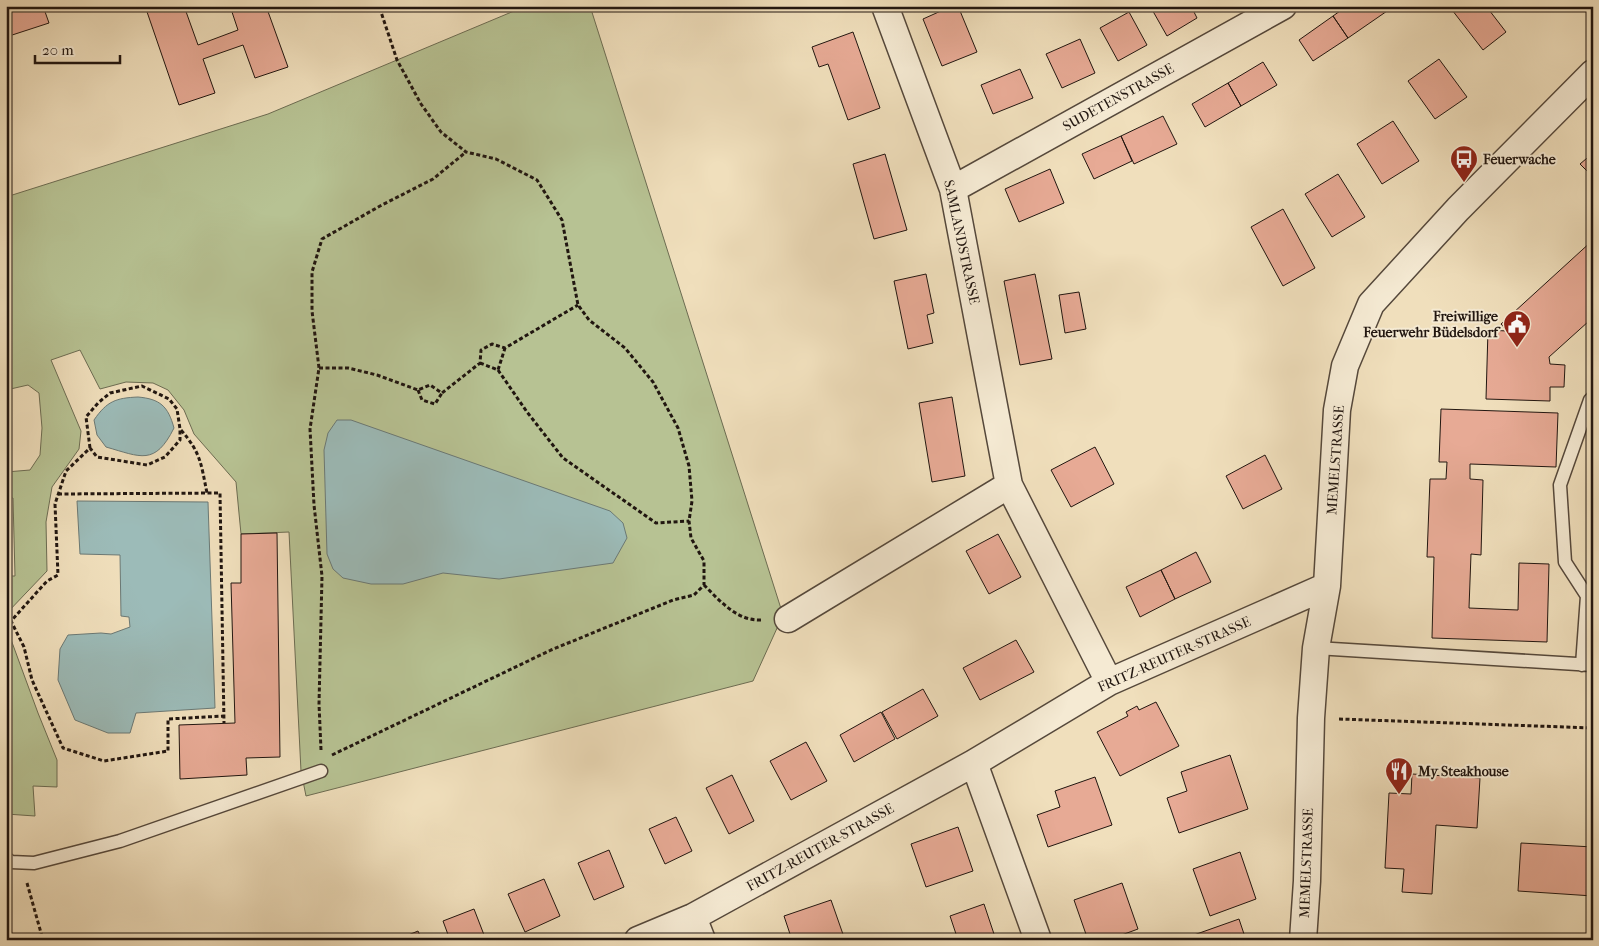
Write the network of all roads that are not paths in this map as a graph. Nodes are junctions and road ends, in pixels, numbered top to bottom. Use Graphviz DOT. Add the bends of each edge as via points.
graph roads {
  1 [pos="885,6"];
  2 [pos="1283,6"];
  3 [pos="1593,74"];
  4 [pos="953,188"];
  5 [pos="1593,397"];
  6 [pos="1009,485"];
  7 [pos="1327,586"];
  8 [pos="788,619"];
  9 [pos="1316,648"];
  10 [pos="1587,665"];
  11 [pos="1109,682"];
  12 [pos="974,763"];
  13 [pos="321,771"];
  14 [pos="6,858"];
  15 [pos="697,928"];
  16 [pos="638,940"];
  17 [pos="1038,940"];
  18 [pos="1303,940"];
  1 -- 4 [label="street, SAMLANDSTRASSE"];
  2 -- 4 [label="street, SUDETENSTRASSE"];
  3 -- 7 [label="street, MEMELSTRASSE" via="1458,209 1371,304 1345,366 1336,410"];
  4 -- 6 [label="street, SAMLANDSTRASSE"];
  5 -- 10 [label="lane" via="1560,485 1565,562 1587,596"];
  6 -- 8 [label="street"];
  6 -- 11 [label="street, SAMLANDSTRASSE"];
  7 -- 9 [label="street, MEMELSTRASSE"];
  7 -- 11 [label="street, FRITZ-REUTER-STRASSE"];
  9 -- 10 [label="lane"];
  9 -- 18 [label="street, MEMELSTRASSE"];
  11 -- 12 [label="street, FRITZ-REUTER-STRASSE"];
  12 -- 15 [label="street, FRITZ-REUTER-STRASSE"];
  12 -- 17 [label="street"];
  13 -- 14 [label="lane" via="120,841 34,862 11,862"];
  15 -- 16 [label="street, FRITZ-REUTER-STRASSE"];
}
